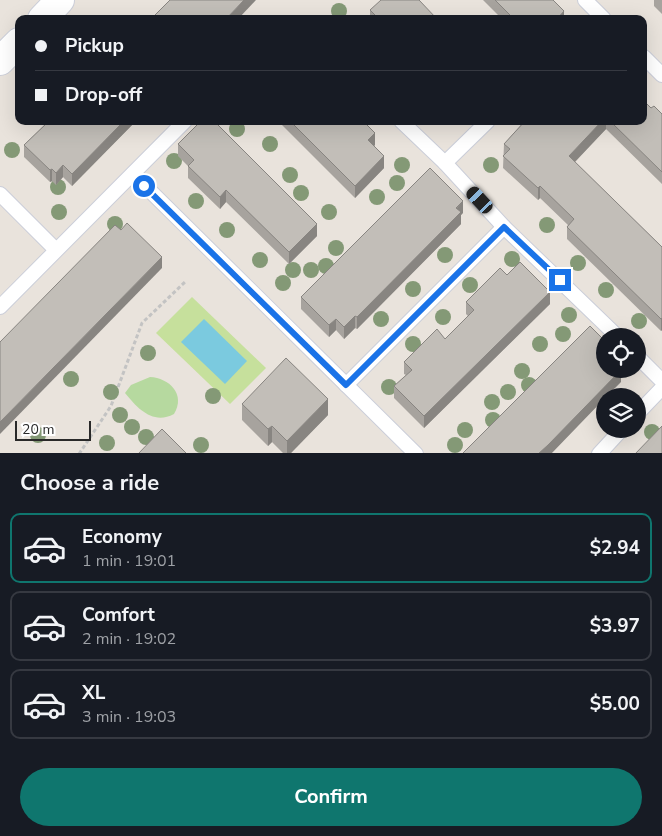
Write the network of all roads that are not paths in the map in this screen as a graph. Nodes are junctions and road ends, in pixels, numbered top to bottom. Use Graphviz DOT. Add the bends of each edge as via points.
graph roads {
  1 [pos="60,0"];
  2 [pos="585,0"];
  3 [pos="46,15"];
  4 [pos="597,15"];
  5 [pos="15,46"];
  6 [pos="0,61"];
  7 [pos="647,61"];
  8 [pos="662,75"];
  9 [pos="181,125"];
  10 [pos="405,125"];
  11 [pos="484,125"];
  12 [pos="445,164"];
  13 [pos="133,174"];
  14 [pos="0,194"];
  15 [pos="504,227"];
  16 [pos="56,250"];
  17 [pos="0,307"];
  18 [pos="609,328"];
  19 [pos="646,365"];
  20 [pos="662,381"];
  21 [pos="346,385"];
  22 [pos="662,388"];
  23 [pos="646,405"];
  24 [pos="613,438"];
  25 [pos="415,453"];
  26 [pos="599,453"];
  1 -- 3 [label="main road"];
  2 -- 4 [label="lane"];
  5 -- 6 [label="main road"];
  7 -- 8 [label="lane"];
  9 -- 13 [label="lane"];
  10 -- 12 [label="lane"];
  11 -- 12 [label="lane"];
  12 -- 15 [label="lane"];
  13 -- 16 [label="lane"];
  13 -- 21 [label="lane"];
  14 -- 16 [label="lane"];
  15 -- 18 [label="lane"];
  15 -- 21 [label="lane"];
  16 -- 17 [label="lane"];
  19 -- 20 [label="lane"];
  21 -- 25 [label="lane"];
  22 -- 23 [label="lane"];
  24 -- 26 [label="lane"];
}
